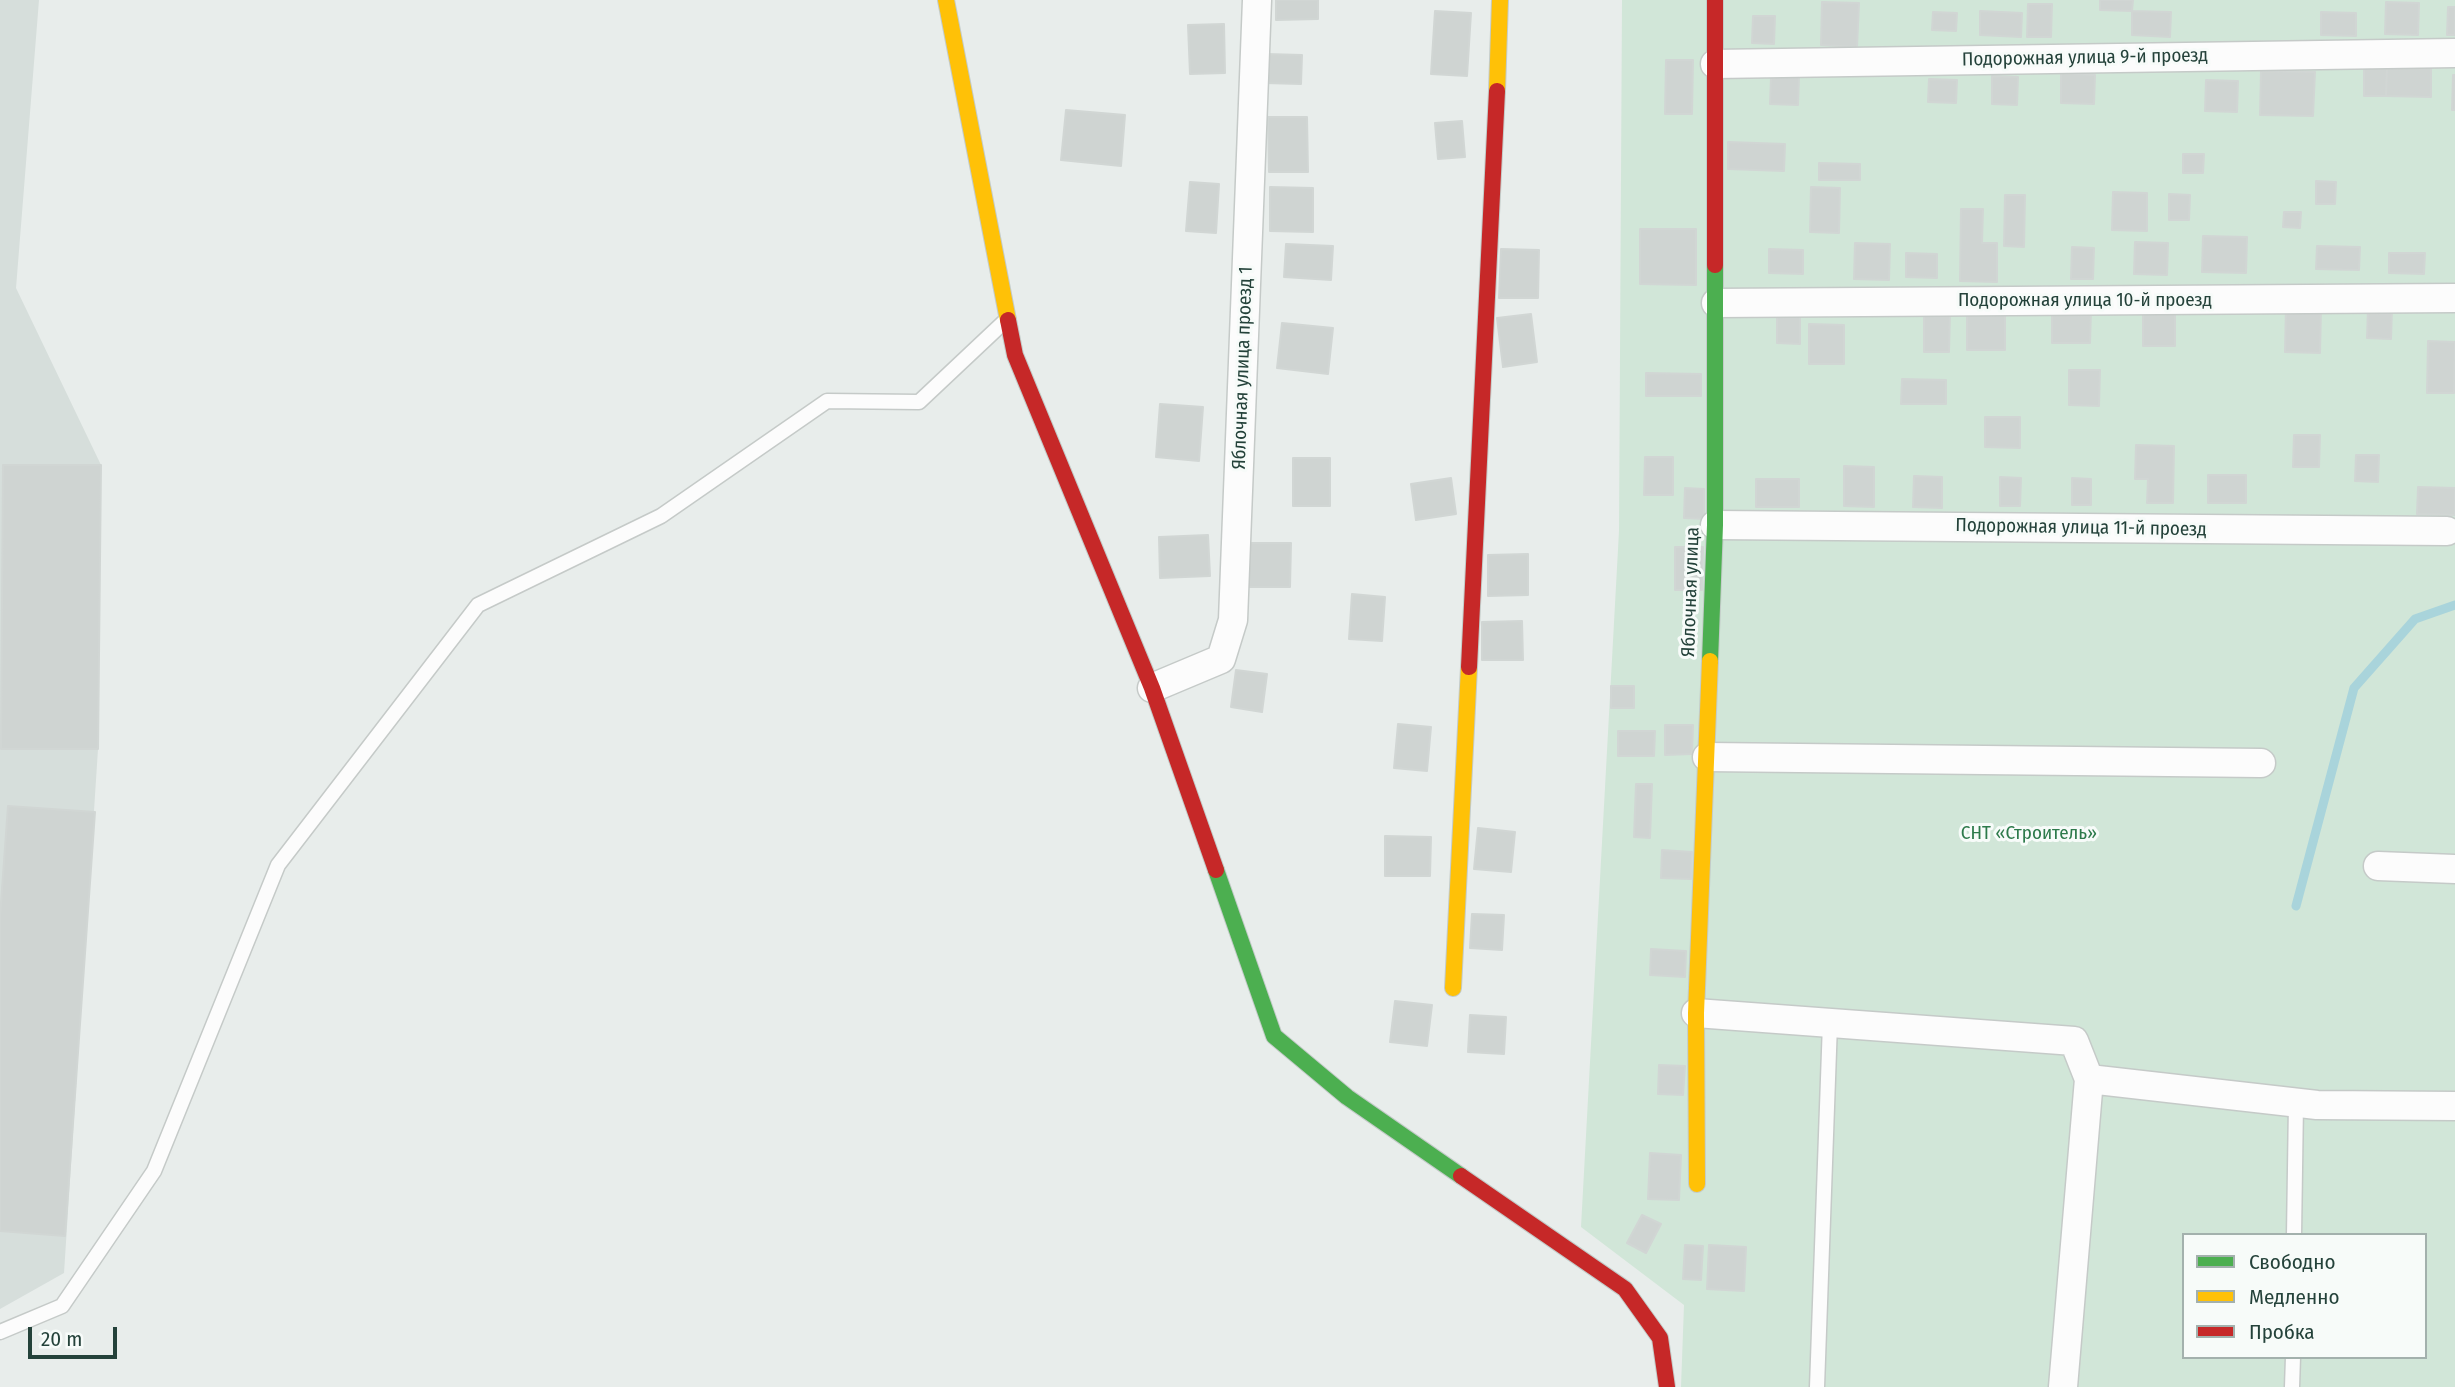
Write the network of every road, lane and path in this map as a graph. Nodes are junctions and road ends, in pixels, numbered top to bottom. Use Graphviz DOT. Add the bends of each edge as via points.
graph roads {
  1 [pos="946,0"];
  2 [pos="1257,0"];
  3 [pos="1500,0"];
  4 [pos="1714,0"];
  5 [pos="2455,53"];
  6 [pos="1715,64"];
  7 [pos="2455,298"];
  8 [pos="1716,303"];
  9 [pos="1007,318"];
  10 [pos="1715,525"];
  11 [pos="2447,531"];
  12 [pos="1152,688"];
  13 [pos="1707,757"];
  14 [pos="2261,763"];
  15 [pos="2378,866"];
  16 [pos="2455,869"];
  17 [pos="1453,988"];
  18 [pos="1696,1013"];
  19 [pos="1830,1023"];
  20 [pos="2089,1080"];
  21 [pos="2296,1103"];
  22 [pos="2455,1106"];
  23 [pos="1697,1184"];
  24 [pos="2294,1233"];
  25 [pos="0,1332"];
  26 [pos="2292,1359"];
  27 [pos="1667,1387"];
  28 [pos="1817,1387"];
  29 [pos="2063,1387"];
  30 [pos="2292,1387"];
  1 -- 9 [label="street"];
  2 -- 12 [label="street, Яблочная улица проезд 1" via="1233,620 1221,659"];
  3 -- 17 [label="street"];
  4 -- 6 [label="street, Яблочная улица"];
  5 -- 6 [label="street, Подорожная улица 9-й проезд"];
  6 -- 8 [label="street, Яблочная улица"];
  7 -- 8 [label="street, Подорожная улица 10-й проезд"];
  8 -- 10 [label="street, Яблочная улица"];
  9 -- 12 [label="street" via="1015,355"];
  9 -- 25 [label="lane" via="919,402 827,401 661,516 478,605 278,865 154,1171 62,1306"];
  10 -- 11 [label="street, Подорожная улица 11-й проезд"];
  10 -- 13 [label="street, Яблочная улица"];
  12 -- 27 [label="street" via="1274,1036 1347,1097 1625,1289 1660,1338"];
  13 -- 14 [label="street"];
  13 -- 18 [label="street, Яблочная улица"];
  15 -- 16 [label="street"];
  18 -- 19 [label="street"];
  18 -- 23 [label="street, Яблочная улица"];
  19 -- 20 [label="street" via="2074,1041"];
  19 -- 28 [label="lane"];
  20 -- 21 [label="street"];
  20 -- 29 [label="street"];
  21 -- 22 [label="street"];
  21 -- 24 [label="lane"];
  26 -- 30 [label="lane"];
}
